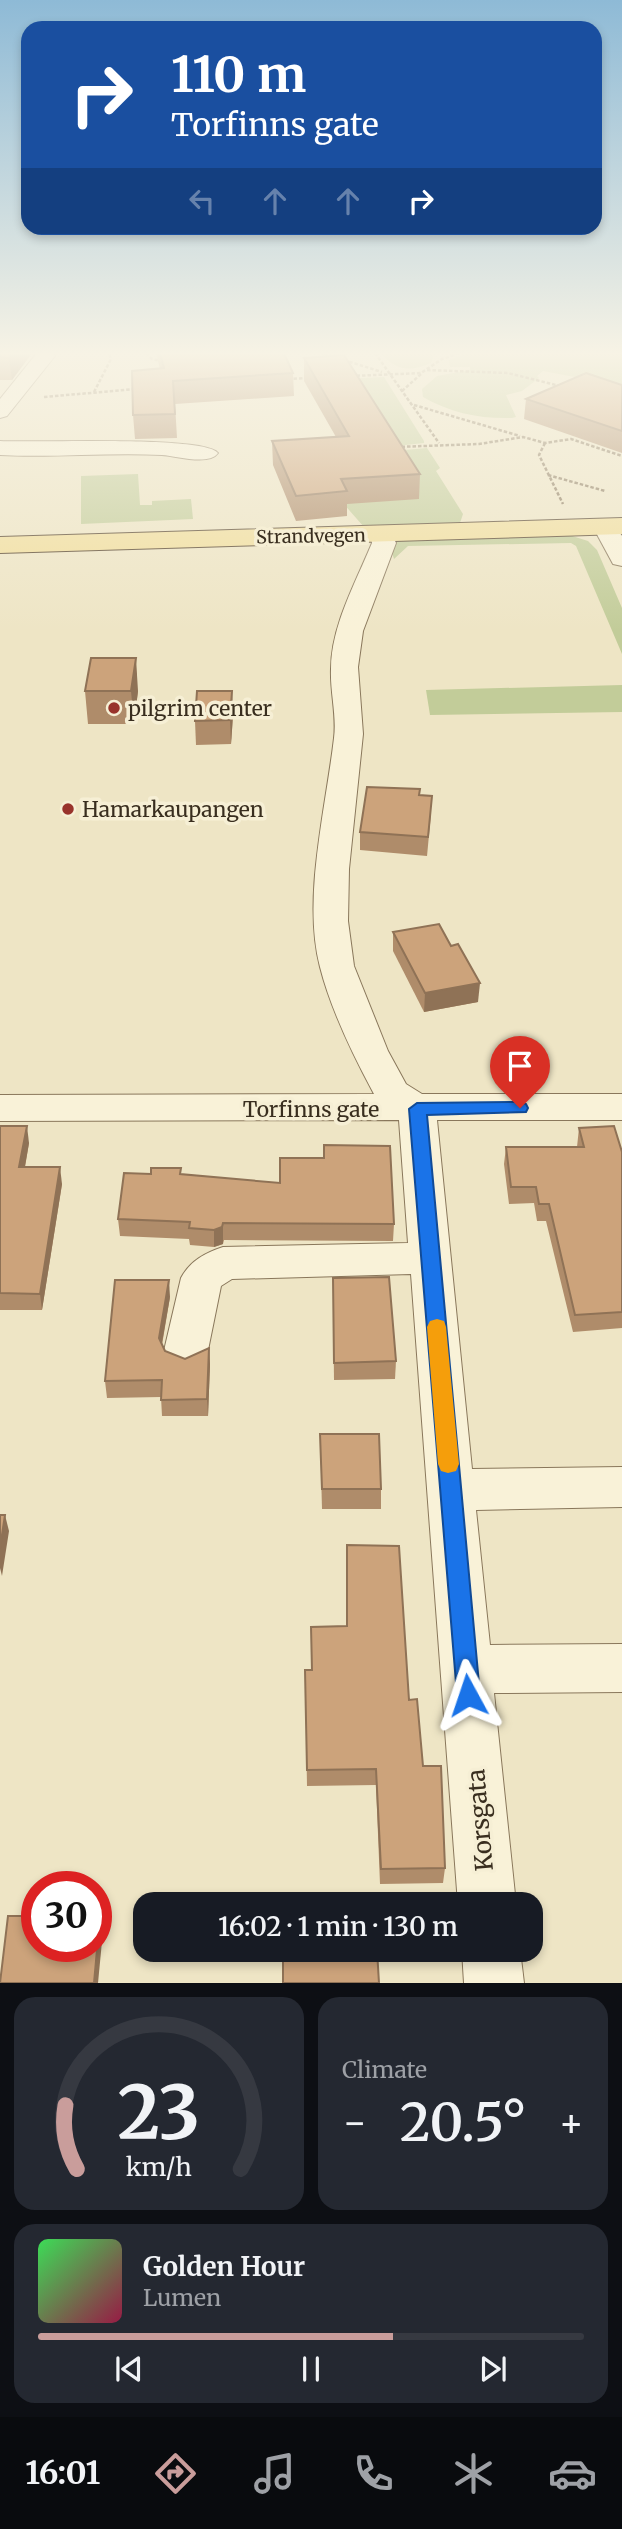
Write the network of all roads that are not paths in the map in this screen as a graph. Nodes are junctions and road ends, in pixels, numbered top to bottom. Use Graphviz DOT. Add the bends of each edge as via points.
graph roads {
  1 [pos="0,448"];
  2 [pos="207,453"];
  3 [pos="614,526"];
  4 [pos="382,535"];
  5 [pos="0,545"];
  6 [pos="622,559"];
  7 [pos="622,1107"];
  8 [pos="0,1108"];
  9 [pos="417,1109"];
  10 [pos="431,1258"];
  11 [pos="186,1355"];
  12 [pos="622,1487"];
  13 [pos="451,1490"];
  14 [pos="622,1668"];
  15 [pos="466,1669"];
  16 [pos="486,1892"];
  17 [pos="492,1962"];
  18 [pos="494,1983"];
  1 -- 2 [label="street" via="137,447"];
  3 -- 4 [label="main road, Strandvegen"];
  3 -- 6 [label="street"];
  4 -- 5 [label="main road, Strandvegen"];
  4 -- 9 [label="street" via="350,631 344,667 349,734 331,921 337,966 370,1051 392,1093"];
  7 -- 9 [label="street, Torfinns gate"];
  8 -- 9 [label="street, Torfinns gate"];
  9 -- 10 [label="street, Korsgata"];
  10 -- 11 [label="street" via="223,1263 202,1278"];
  10 -- 13 [label="street, Korsgata"];
  12 -- 13 [label="street"];
  13 -- 15 [label="street, Korsgata"];
  14 -- 15 [label="street"];
  15 -- 16 [label="street, Korsgata"];
  17 -- 18 [label="street"];
}
